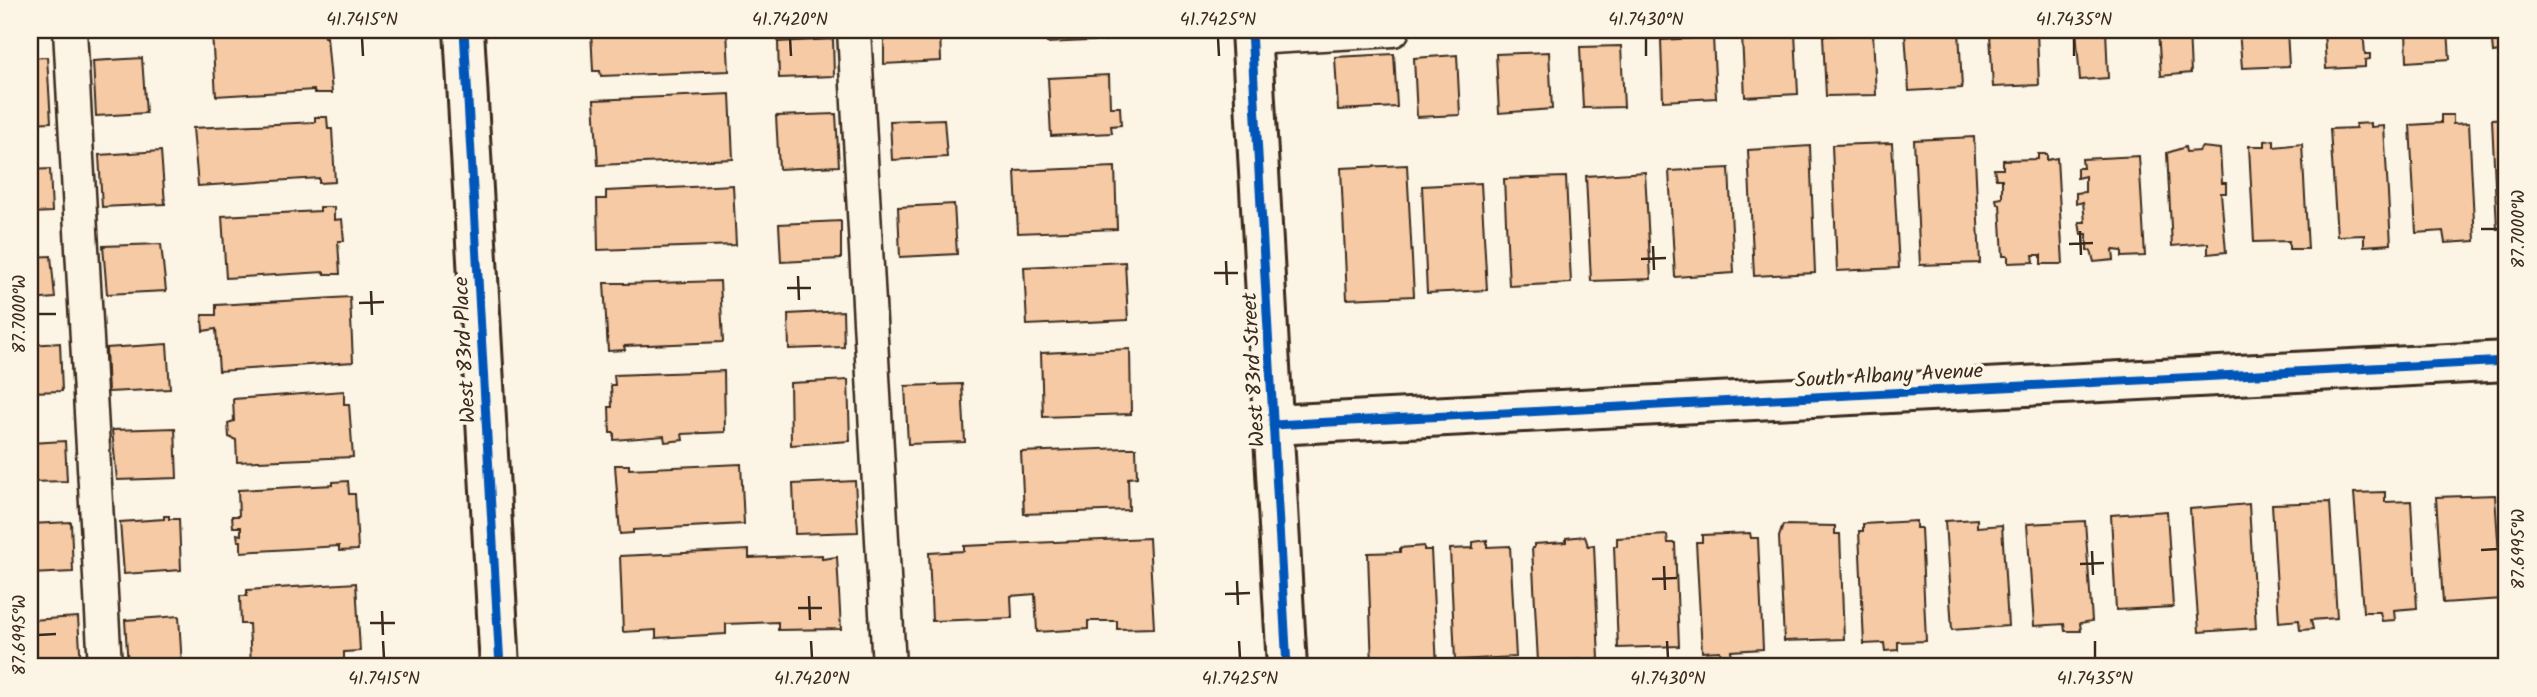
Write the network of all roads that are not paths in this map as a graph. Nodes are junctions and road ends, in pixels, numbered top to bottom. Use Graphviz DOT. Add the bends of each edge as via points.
graph roads {
  1 [pos="70,30"];
  2 [pos="464,30"];
  3 [pos="854,30"];
  4 [pos="1392,30"];
  5 [pos="1251,34"];
  6 [pos="2507,361"];
  7 [pos="1273,425"];
  8 [pos="104,667"];
  9 [pos="500,667"];
  10 [pos="889,667"];
  11 [pos="1287,667"];
  1 -- 8 [label="lane"];
  2 -- 9 [label="street, West 83rd Place"];
  3 -- 10 [label="lane"];
  4 -- 5 [label="lane"];
  5 -- 7 [label="street, West 83rd Street"];
  6 -- 7 [label="street, South Albany Avenue"];
  7 -- 11 [label="street, West 83rd Street"];
}
